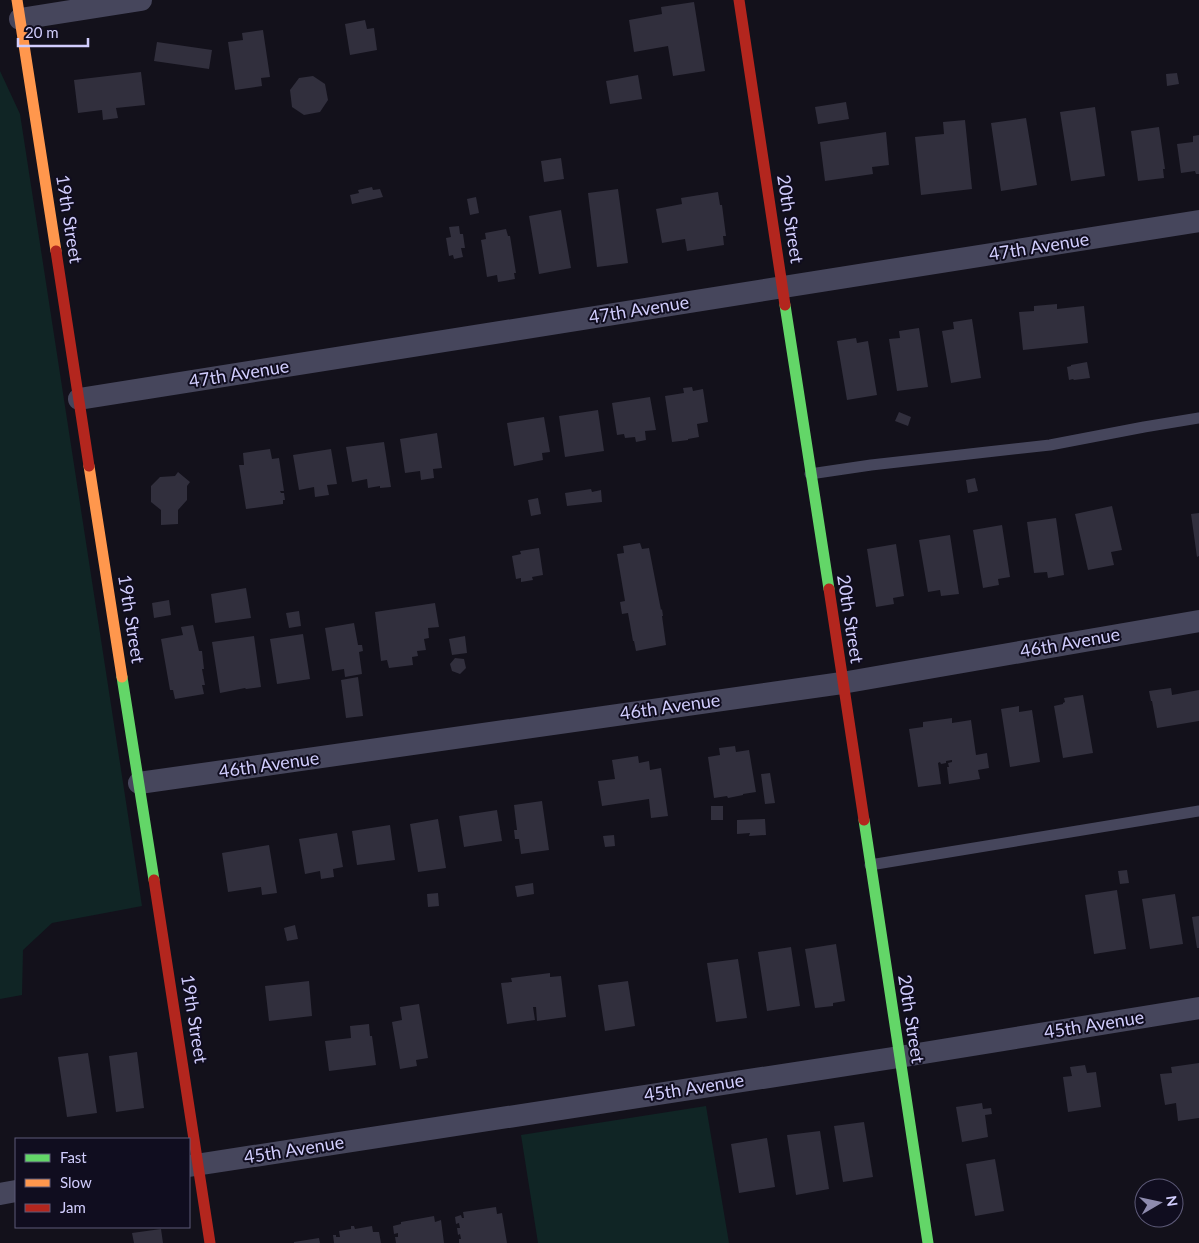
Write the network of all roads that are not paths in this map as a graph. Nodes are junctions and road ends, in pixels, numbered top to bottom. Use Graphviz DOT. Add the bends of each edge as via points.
graph roads {
  1 [pos="141,0"];
  2 [pos="739,0"];
  3 [pos="18,9"];
  4 [pos="1199,221"];
  5 [pos="782,288"];
  6 [pos="79,399"];
  7 [pos="1199,418"];
  8 [pos="810,474"];
  9 [pos="1199,621"];
  10 [pos="842,683"];
  11 [pos="140,783"];
  12 [pos="1199,811"];
  13 [pos="870,865"];
  14 [pos="1199,1008"];
  15 [pos="899,1057"];
  16 [pos="194,1165"];
  17 [pos="15,1191"];
  18 [pos="0,1194"];
  19 [pos="210,1243"];
  20 [pos="928,1243"];
  1 -- 3 [label="street"];
  2 -- 5 [label="street, 20th Street"];
  3 -- 6 [label="street, 19th Street"];
  4 -- 5 [label="street, 47th Avenue"];
  5 -- 6 [label="street, 47th Avenue"];
  5 -- 8 [label="street, 20th Street"];
  6 -- 11 [label="street, 19th Street"];
  7 -- 8 [label="lane" via="1050,445"];
  8 -- 10 [label="street, 20th Street"];
  9 -- 10 [label="street, 46th Avenue"];
  10 -- 11 [label="street, 46th Avenue"];
  10 -- 13 [label="street, 20th Street"];
  11 -- 16 [label="street, 19th Street"];
  12 -- 13 [label="lane"];
  13 -- 15 [label="street, 20th Street"];
  14 -- 15 [label="street, 45th Avenue"];
  15 -- 16 [label="street, 45th Avenue"];
  15 -- 20 [label="street, 20th Street"];
  16 -- 19 [label="street, 19th Street"];
  17 -- 18 [label="street"];
}
